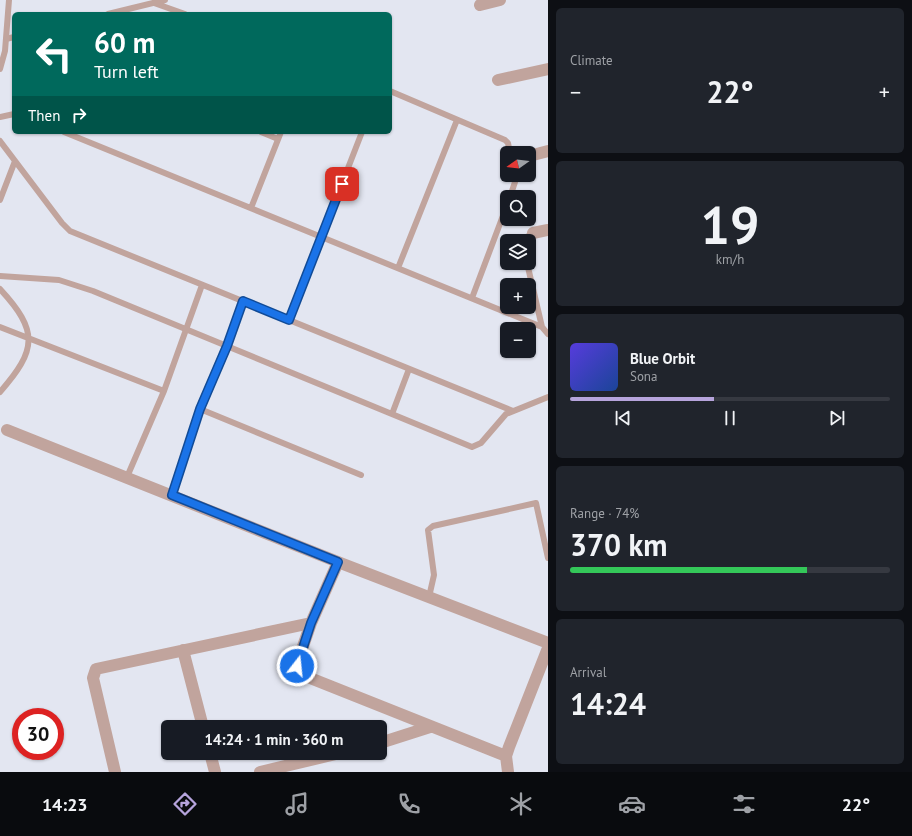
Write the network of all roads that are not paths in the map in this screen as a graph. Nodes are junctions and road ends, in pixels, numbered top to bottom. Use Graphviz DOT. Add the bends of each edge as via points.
graph roads {
  1 [pos="9,0"];
  2 [pos="165,0"];
  3 [pos="500,0"];
  4 [pos="154,3"];
  5 [pos="480,4"];
  6 [pos="116,12"];
  7 [pos="179,12"];
  8 [pos="12,38"];
  9 [pos="6,39"];
  10 [pos="0,69"];
  11 [pos="548,69"];
  12 [pos="498,80"];
  13 [pos="392,92"];
  14 [pos="12,114"];
  15 [pos="0,117"];
  16 [pos="457,120"];
  17 [pos="69,134"];
  18 [pos="266,134"];
  19 [pos="280,134"];
  20 [pos="361,134"];
  21 [pos="278,139"];
  22 [pos="0,141"];
  23 [pos="508,146"];
  24 [pos="548,151"];
  25 [pos="536,154"];
  26 [pos="15,161"];
  27 [pos="0,200"];
  28 [pos="251,208"];
  29 [pos="500,224"];
  30 [pos="548,230"];
  31 [pos="536,234"];
  32 [pos="321,237"];
  33 [pos="398,268"];
  34 [pos="529,270"];
  35 [pos="0,276"];
  36 [pos="202,285"];
  37 [pos="0,289"];
  38 [pos="472,298"];
  39 [pos="243,301"];
  40 [pos="289,320"];
  41 [pos="0,327"];
  42 [pos="542,327"];
  43 [pos="186,330"];
  44 [pos="548,334"];
  45 [pos="30,339"];
  46 [pos="227,346"];
  47 [pos="409,369"];
  48 [pos="164,391"];
  49 [pos="0,392"];
  50 [pos="548,397"];
  51 [pos="200,409"];
  52 [pos="513,411"];
  53 [pos="392,414"];
  54 [pos="7,430"];
  55 [pos="361,475"];
  56 [pos="127,477"];
  57 [pos="172,495"];
  58 [pos="548,558"];
  59 [pos="338,562"];
  60 [pos="429,597"];
  61 [pos="311,623"];
  62 [pos="548,643"];
  63 [pos="548,648"];
  64 [pos="183,650"];
  65 [pos="201,720"];
  66 [pos="430,727"];
  67 [pos="387,741"];
  68 [pos="506,756"];
  69 [pos="211,760"];
  70 [pos="311,760"];
  71 [pos="115,772"];
  72 [pos="214,772"];
  73 [pos="260,772"];
  74 [pos="508,772"];
  1 -- 9 [label="lane"];
  2 -- 4 [label="lane"];
  3 -- 5 [label="street"];
  4 -- 6 [label="lane"];
  4 -- 7 [label="lane"];
  8 -- 9 [label="lane"];
  9 -- 10 [label="lane"];
  11 -- 12 [label="street"];
  13 -- 16 [label="lane"];
  14 -- 15 [label="lane"];
  16 -- 23 [label="lane" via="507,141"];
  16 -- 33 [label="lane"];
  17 -- 28 [label="lane"];
  18 -- 21 [label="lane"];
  19 -- 21 [label="lane"];
  20 -- 32 [label="lane"];
  21 -- 28 [label="lane"];
  22 -- 26 [label="lane"];
  24 -- 25 [label="street"];
  26 -- 27 [label="lane"];
  26 -- 36 [label="lane" via="70,231"];
  28 -- 32 [label="lane"];
  29 -- 38 [label="lane"];
  30 -- 31 [label="street"];
  32 -- 33 [label="lane"];
  32 -- 40 [label="lane"];
  33 -- 38 [label="lane"];
  34 -- 42 [label="lane"];
  35 -- 43 [label="lane" via="59,280 94,291"];
  36 -- 39 [label="lane"];
  36 -- 43 [label="lane"];
  37 -- 45 [label="lane" via="22,316"];
  38 -- 42 [label="lane"];
  39 -- 40 [label="lane"];
  39 -- 46 [label="lane"];
  40 -- 47 [label="lane"];
  41 -- 45 [label="lane"];
  42 -- 44 [label="lane"];
  43 -- 46 [label="lane"];
  43 -- 48 [label="lane"];
  45 -- 48 [label="lane"];
  45 -- 49 [label="lane" via="24,359"];
  46 -- 51 [label="lane"];
  46 -- 53 [label="lane"];
  47 -- 52 [label="lane"];
  47 -- 53 [label="lane"];
  48 -- 56 [label="lane"];
  50 -- 52 [label="lane"];
  51 -- 55 [label="lane"];
  51 -- 57 [label="lane"];
  52 -- 53 [label="lane" via="506,414 481,443 472,447"];
  54 -- 56 [label="street"];
  56 -- 57 [label="street"];
  57 -- 59 [label="street"];
  58 -- 60 [label="lane" via="536,503 433,526 428,530 434,575"];
  59 -- 60 [label="street"];
  59 -- 61 [label="street"];
  60 -- 62 [label="street"];
  61 -- 64 [label="street"];
  61 -- 66 [label="street" via="297,666 305,676 406,715"];
  63 -- 68 [label="street"];
  64 -- 65 [label="street"];
  64 -- 71 [label="street" via="96,669 93,678"];
  66 -- 67 [label="street"];
  66 -- 68 [label="street"];
  68 -- 74 [label="street"];
  69 -- 72 [label="street"];
  70 -- 73 [label="street"];
}
